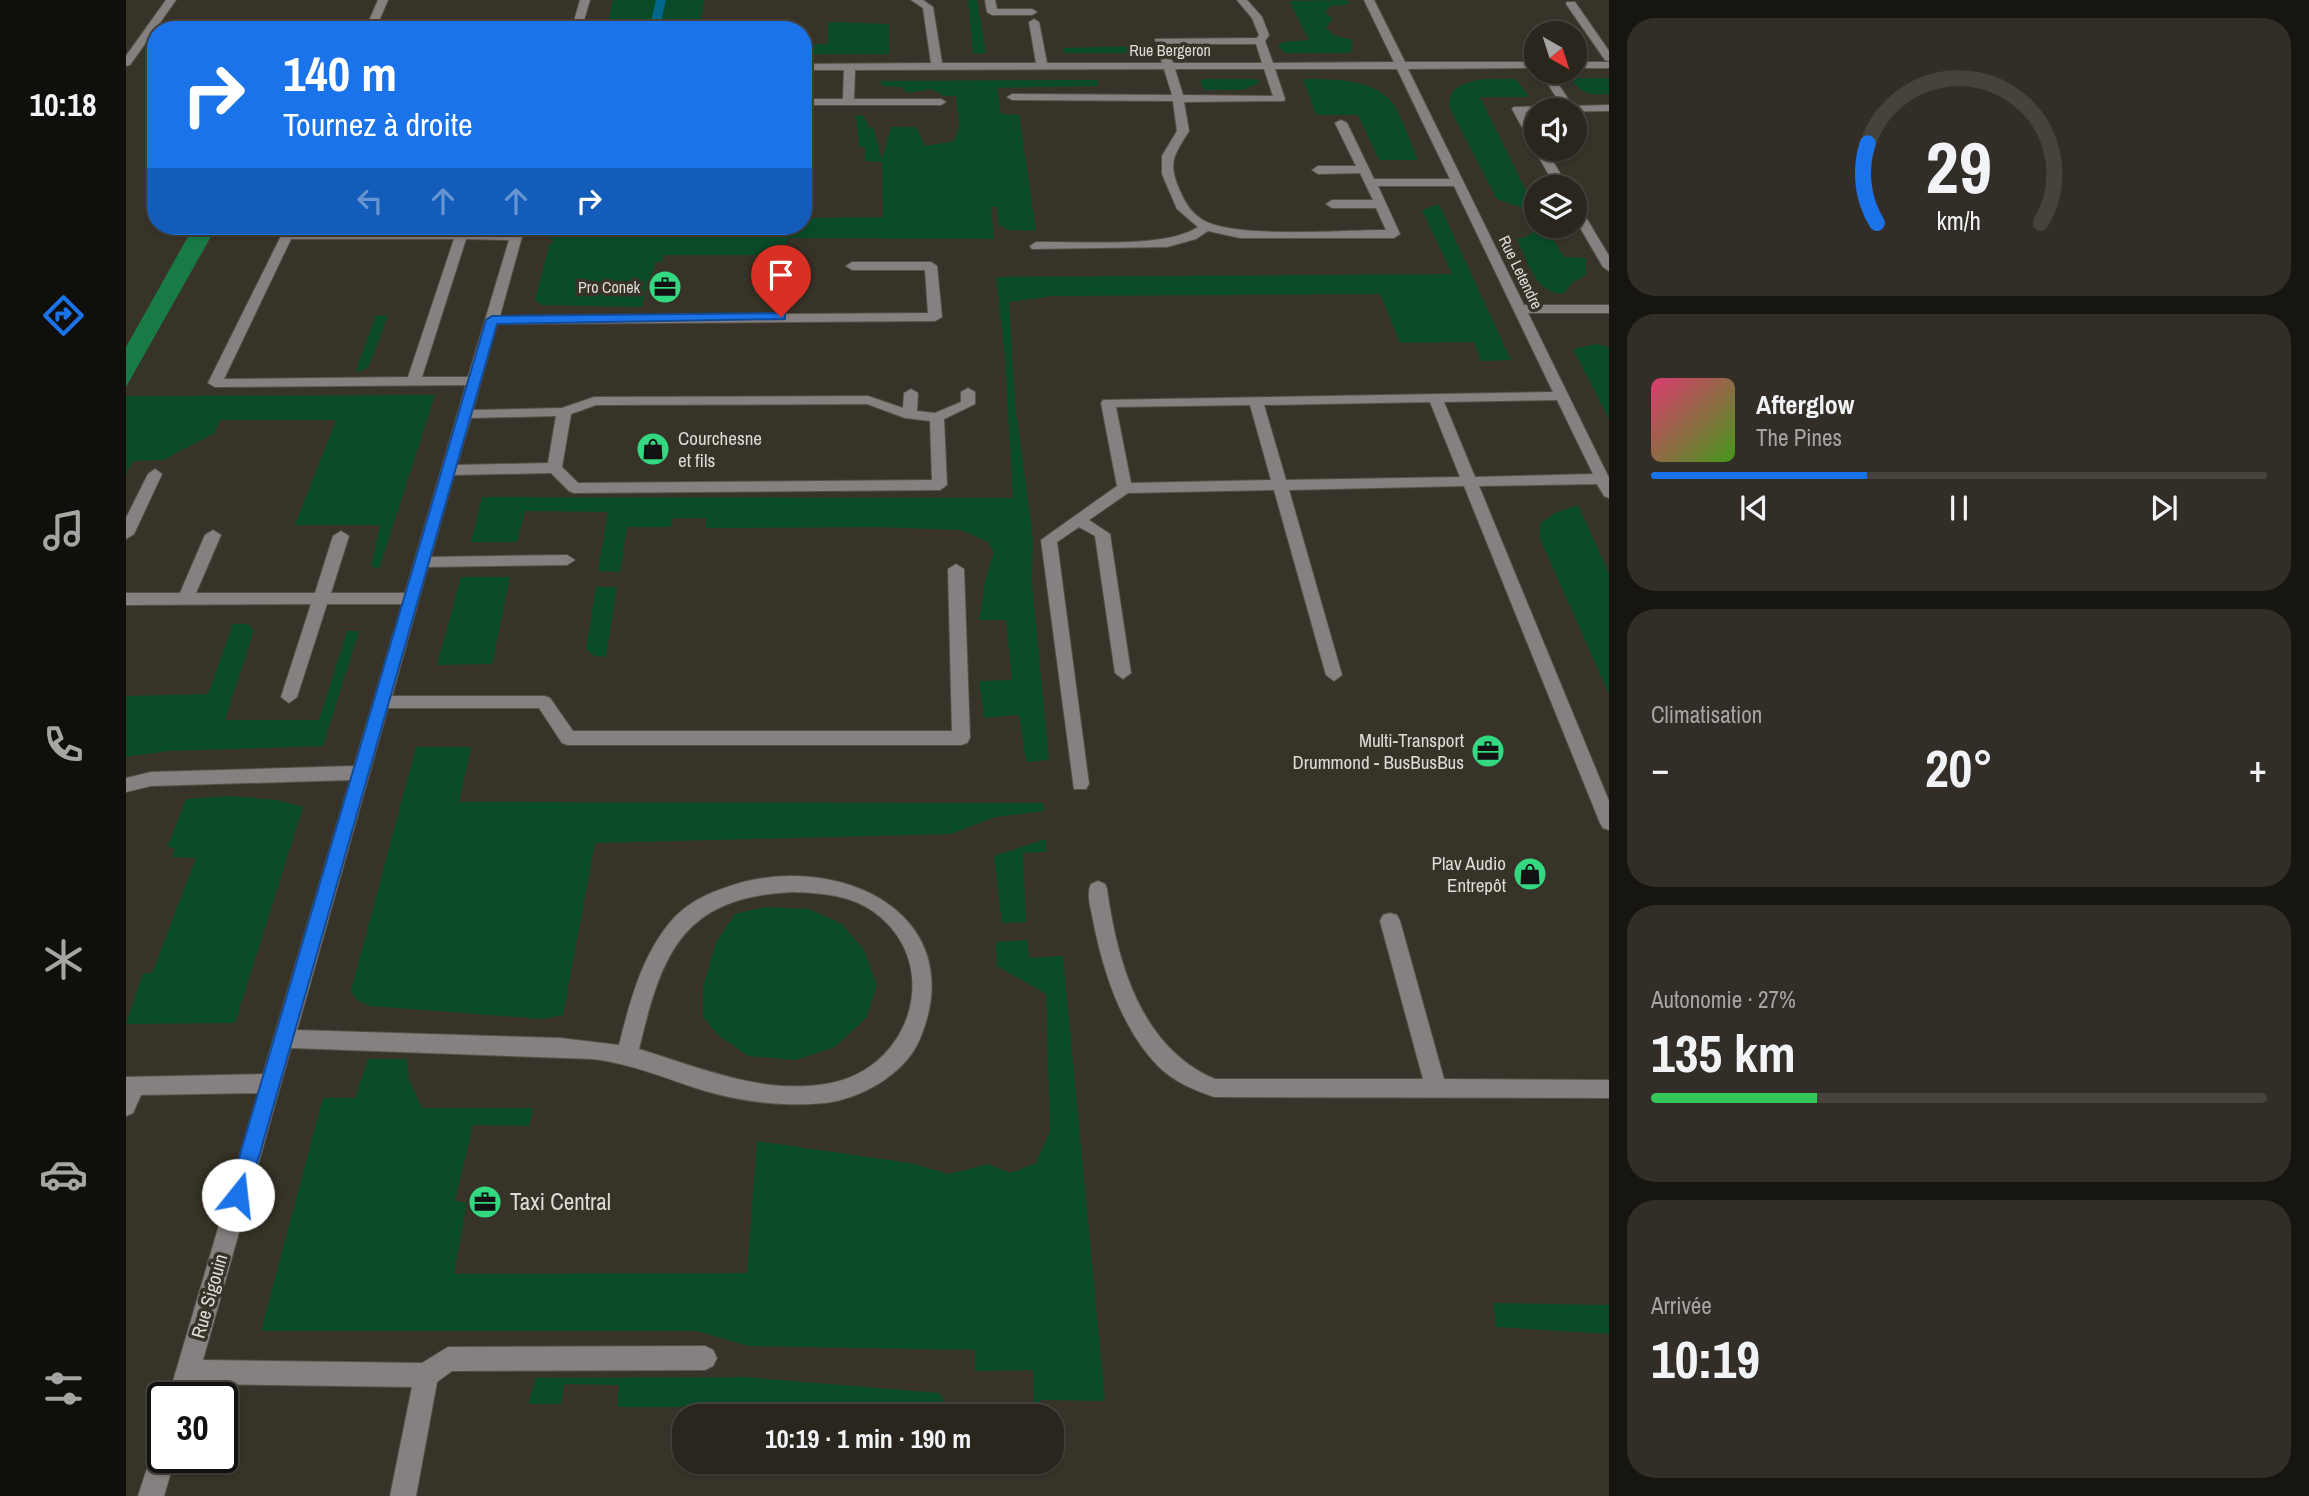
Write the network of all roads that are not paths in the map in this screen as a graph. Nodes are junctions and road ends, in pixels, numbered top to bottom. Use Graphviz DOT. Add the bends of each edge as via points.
graph roads {
  1 [pos="171,0"];
  2 [pos="383,0"];
  3 [pos="585,0"];
  4 [pos="916,0"];
  5 [pos="990,0"];
  6 [pos="1242,0"];
  7 [pos="1369,0"];
  8 [pos="1571,4"];
  9 [pos="156,21"];
  10 [pos="374,21"];
  11 [pos="579,21"];
  12 [pos="147,34"];
  13 [pos="1260,41"];
  14 [pos="1609,58"];
  15 [pos="126,63"];
  16 [pos="1524,65"];
  17 [pos="1587,65"];
  18 [pos="1609,65"];
  19 [pos="937,66"];
  20 [pos="1041,66"];
  21 [pos="1168,66"];
  22 [pos="1269,66"];
  23 [pos="1402,66"];
  24 [pos="812,67"];
  25 [pos="850,67"];
  26 [pos="1012,97"];
  27 [pos="1177,98"];
  28 [pos="812,102"];
  29 [pos="848,102"];
  30 [pos="941,102"];
  31 [pos="1609,108"];
  32 [pos="1524,109"];
  33 [pos="1587,109"];
  34 [pos="1524,120"];
  35 [pos="1341,123"];
  36 [pos="1364,169"];
  37 [pos="1318,170"];
  38 [pos="1370,182"];
  39 [pos="1459,183"];
  40 [pos="1332,204"];
  41 [pos="1380,204"];
  42 [pos="1207,226"];
  43 [pos="1587,229"];
  44 [pos="472,235"];
  45 [pos="516,235"];
  46 [pos="461,236"];
  47 [pos="1036,246"];
  48 [pos="852,266"];
  49 [pos="1609,267"];
  50 [pos="1520,309"];
  51 [pos="1609,309"];
  52 [pos="492,320"];
  53 [pos="414,381"];
  54 [pos="474,381"];
  55 [pos="968,391"];
  56 [pos="911,393"];
  57 [pos="1562,396"];
  58 [pos="1436,398"];
  59 [pos="1256,401"];
  60 [pos="564,412"];
  61 [pos="464,414"];
  62 [pos="910,415"];
  63 [pos="937,417"];
  64 [pos="1591,456"];
  65 [pos="1609,456"];
  66 [pos="555,468"];
  67 [pos="448,470"];
  68 [pos="155,474"];
  69 [pos="1471,480"];
  70 [pos="1280,485"];
  71 [pos="1606,486"];
  72 [pos="1125,488"];
  73 [pos="1078,520"];
  74 [pos="126,534"];
  75 [pos="213,536"];
  76 [pos="341,536"];
  77 [pos="567,560"];
  78 [pos="422,562"];
  79 [pos="956,569"];
  80 [pos="186,598"];
  81 [pos="322,598"];
  82 [pos="411,598"];
  83 [pos="126,599"];
  84 [pos="1123,673"];
  85 [pos="1334,675"];
  86 [pos="289,697"];
  87 [pos="381,702"];
  88 [pos="360,773"];
  89 [pos="1080,784"];
  90 [pos="126,785"];
  91 [pos="1609,823"];
  92 [pos="1098,889"];
  93 [pos="1390,921"];
  94 [pos="284,1039"];
  95 [pos="627,1055"];
  96 [pos="271,1083"];
  97 [pos="130,1086"];
  98 [pos="1609,1088"];
  99 [pos="1436,1089"];
  100 [pos="126,1106"];
  101 [pos="705,1358"];
  102 [pos="187,1372"];
  103 [pos="426,1375"];
  104 [pos="184,1382"];
  105 [pos="158,1473"];
  106 [pos="151,1496"];
  107 [pos="403,1496"];
  1 -- 9 [label="street"];
  2 -- 10 [label="street"];
  3 -- 11 [label="street"];
  4 -- 19 [label="street" via="928,7"];
  5 -- 20 [label="street" via="992,12 1033,17"];
  6 -- 13 [label="street" via="1257,17 1264,35"];
  7 -- 23 [label="street, Rue Letendre"];
  8 -- 14 [label="street"];
  12 -- 15 [label="street"];
  13 -- 21 [label="street" via="1159,41"];
  13 -- 22 [label="street"];
  16 -- 23 [label="street, Rue Bergeron"];
  17 -- 18 [label="street"];
  19 -- 20 [label="street, Rue Bergeron"];
  19 -- 25 [label="street, Rue Bergeron"];
  20 -- 21 [label="street, Rue Bergeron"];
  21 -- 22 [label="street, Rue Bergeron"];
  21 -- 27 [label="street"];
  22 -- 23 [label="street, Rue Bergeron"];
  22 -- 27 [label="street" via="1280,99"];
  23 -- 39 [label="street, Rue Letendre"];
  24 -- 25 [label="street, Rue Bergeron"];
  25 -- 29 [label="street"];
  26 -- 27 [label="street"];
  27 -- 42 [label="street" via="1183,131 1167,159 1169,179 1186,215"];
  28 -- 29 [label="street"];
  29 -- 30 [label="street"];
  31 -- 33 [label="street"];
  32 -- 34 [label="street" via="1518,109"];
  35 -- 36 [label="street"];
  36 -- 37 [label="street"];
  36 -- 38 [label="street"];
  38 -- 39 [label="street"];
  38 -- 41 [label="street"];
  39 -- 50 [label="street, Rue Letendre"];
  40 -- 41 [label="street"];
  41 -- 42 [label="street" via="1394,234 1240,234"];
  42 -- 47 [label="street" via="1167,243"];
  43 -- 49 [label="street"];
  44 -- 46 [label="street"];
  45 -- 52 [label="street, Rue Sigouin"];
  46 -- 53 [label="street"];
  46 -- 53 [label="street" via="287,235 215,383"];
  48 -- 52 [label="street" via="931,266 935,317"];
  50 -- 51 [label="street"];
  50 -- 57 [label="street, Rue Letendre"];
  52 -- 54 [label="street, Rue Sigouin"];
  53 -- 54 [label="street"];
  54 -- 61 [label="street, Rue Sigouin"];
  55 -- 63 [label="street" via="968,404"];
  56 -- 62 [label="street"];
  57 -- 58 [label="street"];
  57 -- 64 [label="street, Rue Letendre"];
  58 -- 59 [label="street"];
  58 -- 69 [label="street"];
  59 -- 70 [label="street"];
  59 -- 72 [label="street" via="1108,403"];
  60 -- 61 [label="street"];
  60 -- 62 [label="street" via="594,401 868,400"];
  60 -- 66 [label="street"];
  61 -- 67 [label="street, Rue Sigouin"];
  62 -- 63 [label="street"];
  63 -- 66 [label="street" via="940,485 574,488"];
  64 -- 65 [label="street"];
  64 -- 71 [label="street, Rue Letendre"];
  66 -- 67 [label="street"];
  67 -- 78 [label="street, Rue Sigouin"];
  68 -- 74 [label="street"];
  69 -- 70 [label="street"];
  69 -- 71 [label="street"];
  69 -- 91 [label="street"];
  70 -- 72 [label="street"];
  70 -- 85 [label="street"];
  72 -- 73 [label="street"];
  73 -- 84 [label="street" via="1102,534"];
  73 -- 89 [label="street" via="1049,540"];
  75 -- 80 [label="street"];
  76 -- 81 [label="street"];
  77 -- 78 [label="street"];
  78 -- 82 [label="street, Rue Sigouin"];
  79 -- 87 [label="street" via="961,738 568,738 544,702"];
  80 -- 81 [label="street"];
  80 -- 83 [label="street"];
  81 -- 82 [label="street"];
  81 -- 86 [label="street"];
  82 -- 87 [label="street, Rue Sigouin"];
  87 -- 88 [label="street, Rue Sigouin"];
  88 -- 90 [label="street" via="151,779"];
  88 -- 94 [label="street, Rue Sigouin"];
  92 -- 99 [label="street" via="1100,921 1137,1020 1161,1054 1184,1075 1214,1088"];
  93 -- 99 [label="street"];
  94 -- 95 [label="street" via="545,1047"];
  94 -- 96 [label="street, Rue Sigouin"];
  95 -- 95 [label="street" via="707,1083 803,1096 840,1091 887,1066 907,1044 920,1007 922,967 909,933 885,908 850,890 807,883 759,886 722,896 686,919 666,946 645,988"];
  96 -- 97 [label="street"];
  96 -- 102 [label="street, Rue Sigouin"];
  97 -- 100 [label="street"];
  98 -- 99 [label="street"];
  101 -- 103 [label="street" via="449,1359"];
  102 -- 103 [label="street"];
  102 -- 104 [label="street, Rue Sigouin"];
  103 -- 107 [label="street"];
  105 -- 106 [label="street"];
}
